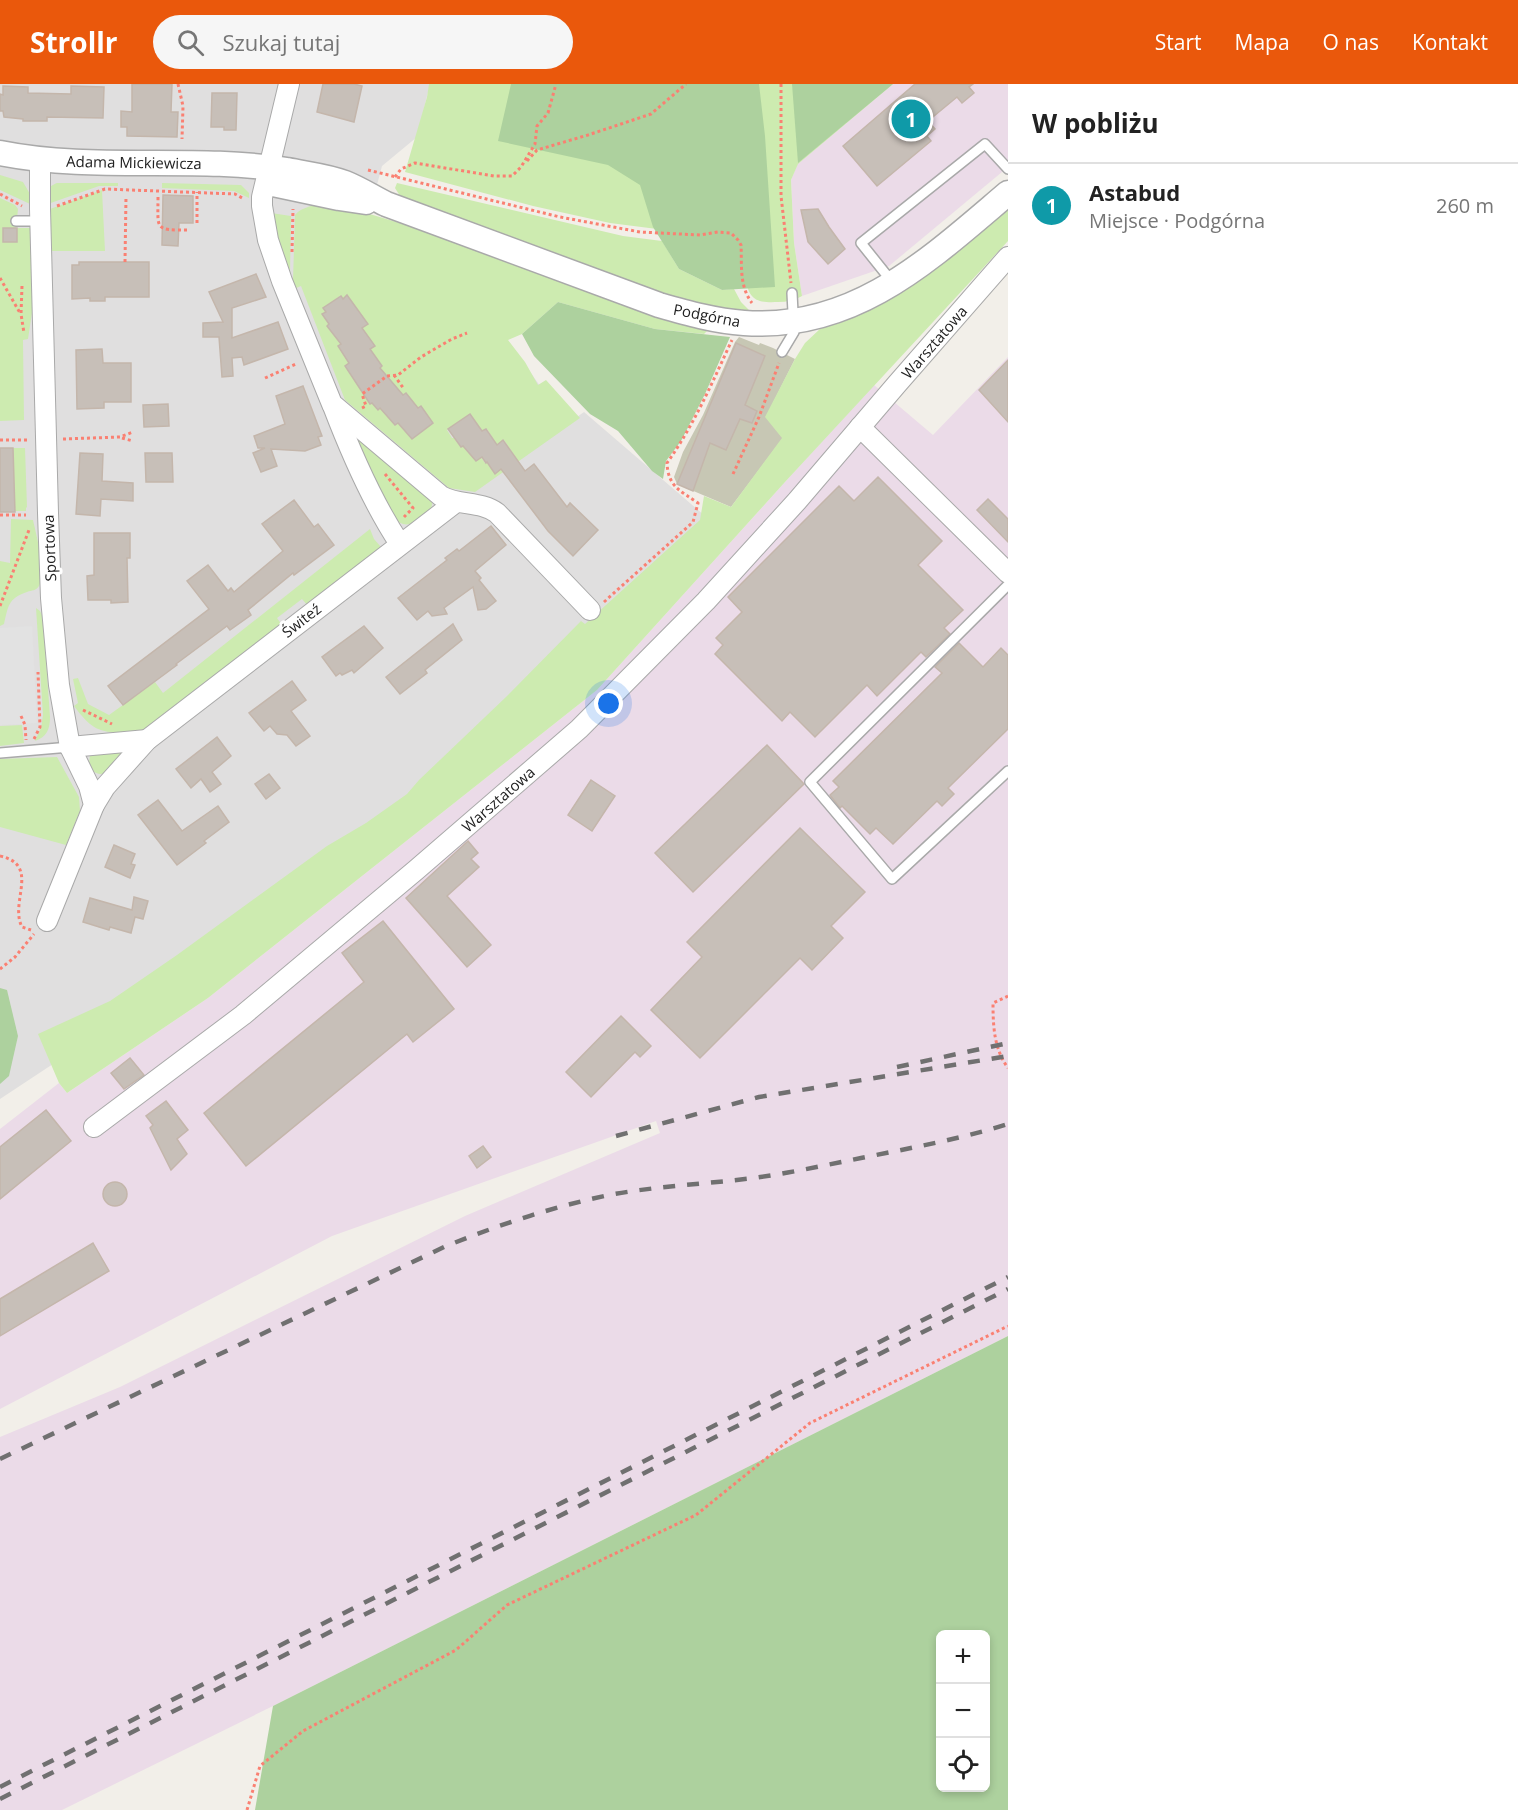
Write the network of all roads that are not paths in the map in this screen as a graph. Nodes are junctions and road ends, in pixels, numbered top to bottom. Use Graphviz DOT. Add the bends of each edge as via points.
graph roads {
  1 [pos="289,84"];
  2 [pos="0,153"];
  3 [pos="40,168"];
  4 [pos="1008,168"];
  5 [pos="0,170"];
  6 [pos="265,186"];
  7 [pos="1008,193"];
  8 [pos="40,215"];
  9 [pos="16,221"];
  10 [pos="1008,257"];
  11 [pos="893,284"];
  12 [pos="792,293"];
  13 [pos="795,320"];
  14 [pos="782,352"];
  15 [pos="332,404"];
  16 [pos="860,427"];
  17 [pos="456,502"];
  18 [pos="400,544"];
  19 [pos="1008,573"];
  20 [pos="1008,585"];
  21 [pos="590,610"];
  22 [pos="147,740"];
  23 [pos="70,747"];
  24 [pos="0,753"];
  25 [pos="1008,771"];
  26 [pos="94,805"];
  27 [pos="47,921"];
  28 [pos="94,1128"];
  1 -- 6 [label="street"];
  2 -- 3 [label="street, Adama Mickiewicza"];
  3 -- 5 [label="street, Adama Mickiewicza"];
  3 -- 6 [label="street, Adama Mickiewicza" via="69,162 190,162"];
  3 -- 8 [label="street, Sportowa"];
  4 -- 11 [label="lane" via="985,144 861,243"];
  6 -- 13 [label="street, Podgórna" via="343,182 386,204 696,316 747,323"];
  6 -- 15 [label="street" via="271,249"];
  7 -- 11 [label="street, Podgórna" via="940,251"];
  8 -- 9 [label="lane"];
  8 -- 23 [label="street, Sportowa" via="37,440 59,685"];
  10 -- 16 [label="street, Warsztatowa"];
  11 -- 13 [label="street, Podgórna" via="846,307"];
  12 -- 13 [label="lane"];
  13 -- 14 [label="lane" via="794,332"];
  15 -- 17 [label="street" via="441,496"];
  15 -- 18 [label="street" via="346,440"];
  16 -- 19 [label="street"];
  16 -- 28 [label="street, Warsztatowa" via="706,601 579,729 243,1015"];
  17 -- 18 [label="street, Świteź"];
  17 -- 21 [label="street" via="484,506 497,513"];
  18 -- 22 [label="street, Świteź"];
  20 -- 25 [label="lane" via="810,782 892,879"];
  22 -- 23 [label="street"];
  22 -- 26 [label="street, Świteź"];
  23 -- 24 [label="lane"];
  23 -- 26 [label="street, Sportowa"];
  26 -- 27 [label="street"];
}
